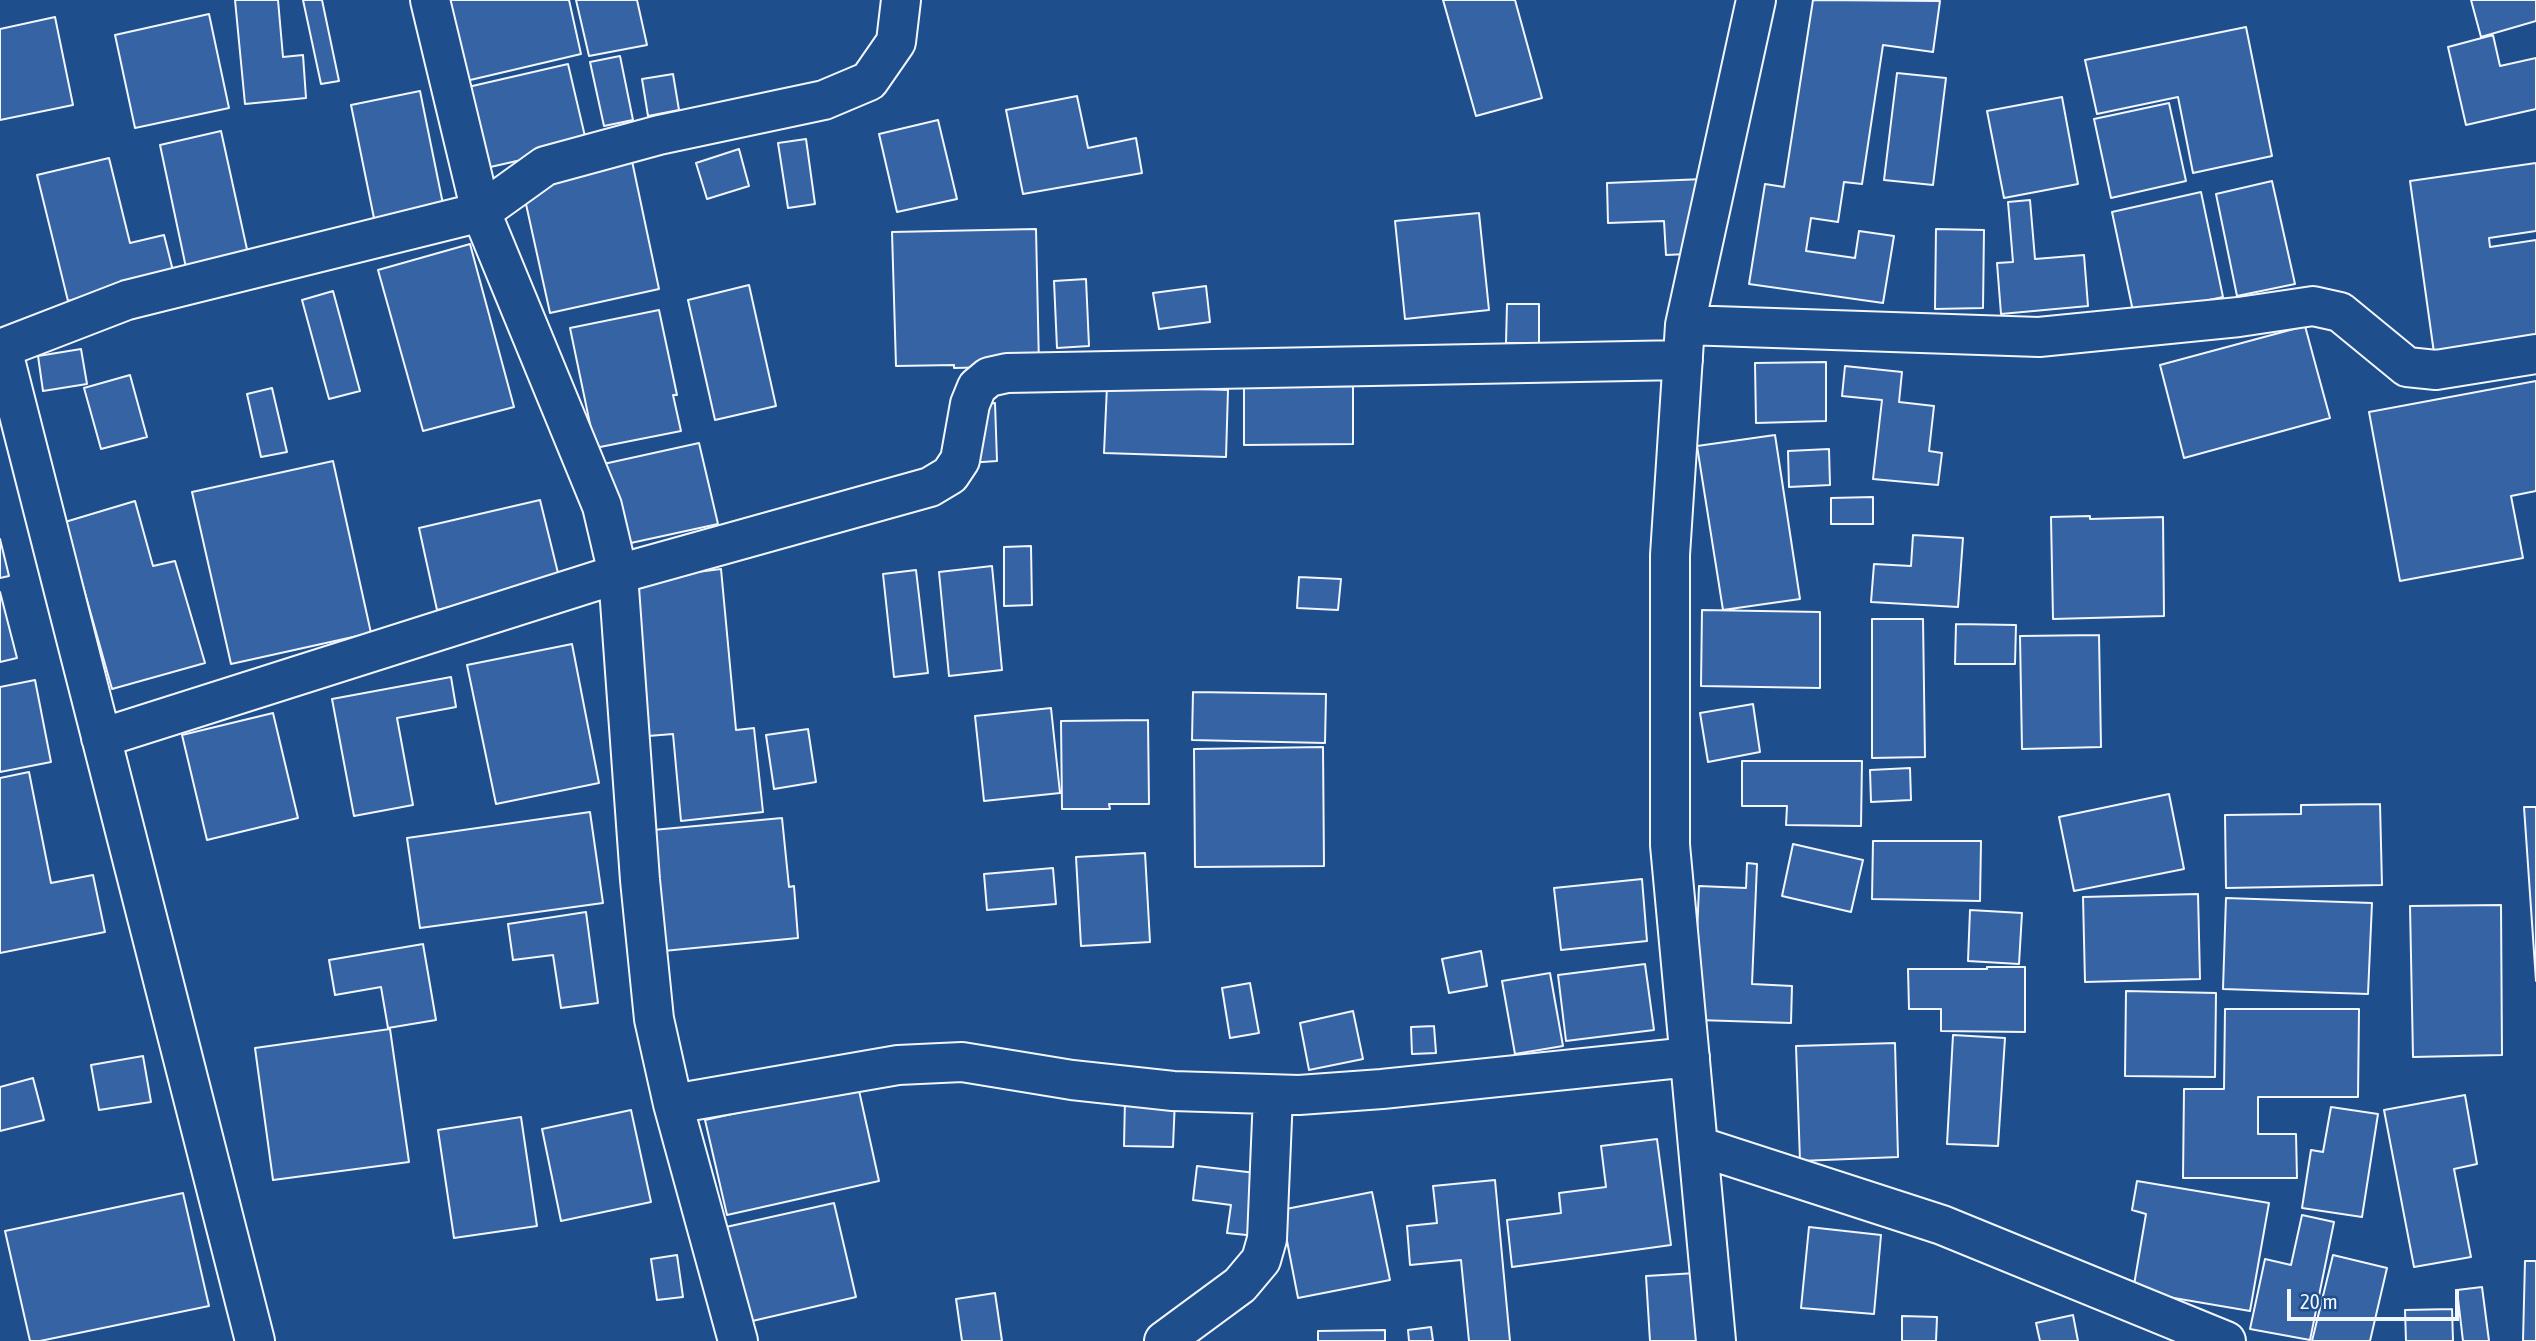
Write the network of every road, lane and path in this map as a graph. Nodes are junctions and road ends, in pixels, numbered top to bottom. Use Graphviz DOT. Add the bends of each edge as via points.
graph roads {
  1 [pos="430,0"];
  2 [pos="901,0"];
  3 [pos="1756,0"];
  4 [pos="481,212"];
  5 [pos="1684,342"];
  6 [pos="1,348"];
  7 [pos="2536,354"];
  8 [pos="618,574"];
  9 [pos="101,738"];
  10 [pos="1690,1056"];
  11 [pos="1273,1095"];
  12 [pos="673,1104"];
  13 [pos="1698,1146"];
  14 [pos="255,1341"];
  15 [pos="738,1341"];
  16 [pos="1164,1341"];
  17 [pos="1716,1341"];
  18 [pos="2226,1341"];
  1 -- 4 [label="street"];
  2 -- 4 [label="street" via="896,41 869,80 824,100 659,135 545,166"];
  3 -- 5 [label="street"];
  4 -- 6 [label="street" via="127,300"];
  4 -- 8 [label="street" via="602,506"];
  5 -- 7 [label="street" via="2039,337 2313,306 2340,312 2407,367 2435,370"];
  5 -- 8 [label="street" via="1007,373 989,377 977,387 960,460 950,475 930,487"];
  5 -- 10 [label="street" via="1670,555 1670,845"];
  6 -- 9 [label="street"];
  8 -- 9 [label="street"];
  8 -- 12 [label="street" via="654,1019"];
  9 -- 14 [label="street"];
  10 -- 11 [label="street" via="1382,1089"];
  10 -- 13 [label="street"];
  11 -- 12 [label="street" via="1173,1091 962,1062 898,1065"];
  11 -- 16 [label="street" via="1267,1239 1261,1260 1240,1285"];
  12 -- 15 [label="street"];
  13 -- 17 [label="street"];
  13 -- 18 [label="street" via="1942,1226"];
}
